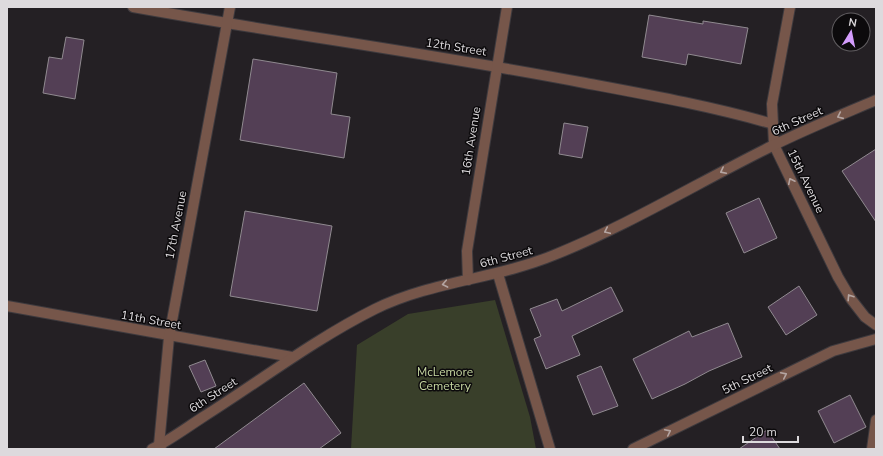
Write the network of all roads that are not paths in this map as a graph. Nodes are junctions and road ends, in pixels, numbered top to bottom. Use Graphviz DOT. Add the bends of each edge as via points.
graph roads {
  1 [pos="133,7"];
  2 [pos="230,7"];
  3 [pos="507,7"];
  4 [pos="790,7"];
  5 [pos="227,24"];
  6 [pos="496,66"];
  7 [pos="876,100"];
  8 [pos="773,124"];
  9 [pos="774,145"];
  10 [pos="498,274"];
  11 [pos="468,280"];
  12 [pos="7,306"];
  13 [pos="876,326"];
  14 [pos="169,337"];
  15 [pos="876,339"];
  16 [pos="292,357"];
  17 [pos="876,420"];
  18 [pos="157,448"];
  19 [pos="550,449"];
  20 [pos="632,449"];
  21 [pos="872,449"];
  1 -- 5 [label="street, 12th Street"];
  2 -- 5 [label="street, 17th Avenue"];
  3 -- 6 [label="street, 16th Avenue"];
  4 -- 8 [label="street, 15th Avenue" via="772,104"];
  5 -- 6 [label="street, 12th Street"];
  5 -- 14 [label="street, 17th Avenue"];
  6 -- 8 [label="street, 12th Street" via="718,108"];
  6 -- 11 [label="street, 16th Avenue" via="466,251"];
  7 -- 9 [label="street, 6th Street, one-way"];
  8 -- 9 [label="street, 15th Avenue"];
  9 -- 10 [label="street, 6th Street, one-way" via="565,250 528,266"];
  13 -- 9 [label="street, 15th Avenue, one-way" via="860,311 838,277"];
  10 -- 11 [label="street, 6th Street"];
  10 -- 19 [label="street"];
  11 -- 16 [label="street, 6th Street, one-way" via="436,286 374,309"];
  12 -- 14 [label="street, 11th Street"];
  14 -- 16 [label="street, 11th Street"];
  14 -- 18 [label="street, 17th Avenue"];
  20 -- 15 [label="street, 5th Street, one-way" via="833,351"];
  16 -- 18 [label="street, 6th Street"];
  17 -- 21 [label="street"];
}
